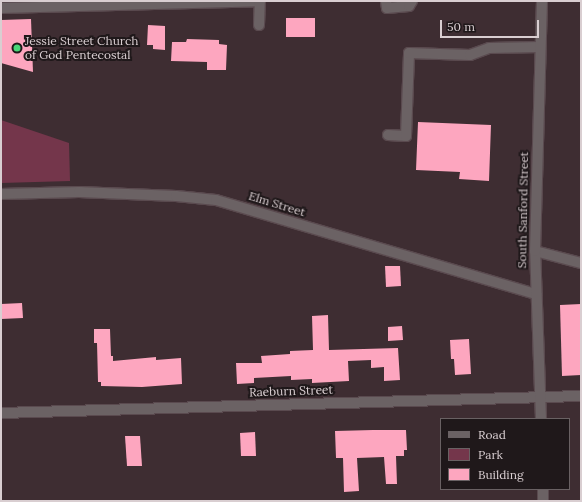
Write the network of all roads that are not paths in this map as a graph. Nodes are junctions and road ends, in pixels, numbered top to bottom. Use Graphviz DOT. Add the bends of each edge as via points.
graph roads {
  1 [pos="260,1"];
  2 [pos="386,1"];
  3 [pos="412,1"];
  4 [pos="542,1"];
  5 [pos="1,8"];
  6 [pos="259,25"];
  7 [pos="540,47"];
  8 [pos="388,135"];
  9 [pos="1,194"];
  10 [pos="535,251"];
  11 [pos="581,263"];
  12 [pos="536,294"];
  13 [pos="581,396"];
  14 [pos="540,397"];
  15 [pos="1,413"];
  16 [pos="541,418"];
  17 [pos="543,490"];
  18 [pos="543,501"];
  1 -- 5 [label="street"];
  1 -- 6 [label="street"];
  2 -- 3 [label="street" via="387,8 409,6"];
  4 -- 7 [label="street, South Sanford Street"];
  7 -- 8 [label="street" via="489,48 470,54 409,53 406,136"];
  7 -- 10 [label="street, South Sanford Street"];
  9 -- 12 [label="street, Elm Street" via="72,192 216,200"];
  10 -- 11 [label="street"];
  10 -- 12 [label="street, South Sanford Street"];
  12 -- 14 [label="street, South Sanford Street"];
  13 -- 14 [label="street, Raeburn Street"];
  14 -- 15 [label="street, Raeburn Street"];
  14 -- 16 [label="street, South Sanford Street"];
  17 -- 18 [label="street"];
}
